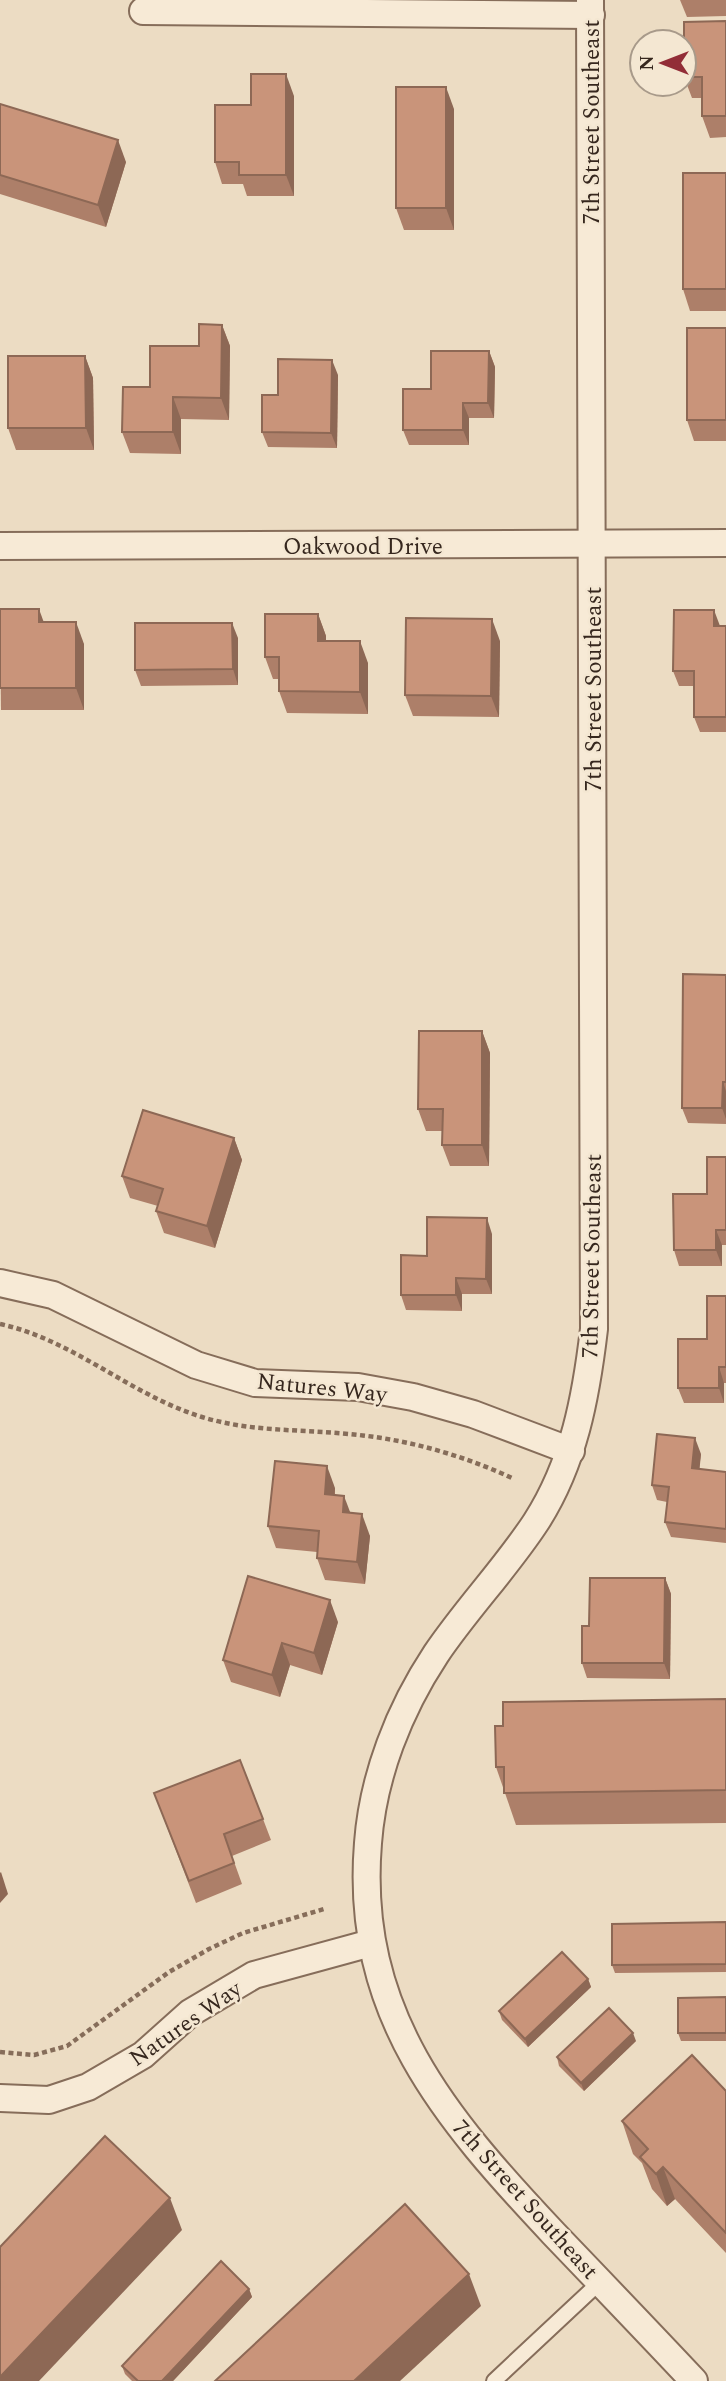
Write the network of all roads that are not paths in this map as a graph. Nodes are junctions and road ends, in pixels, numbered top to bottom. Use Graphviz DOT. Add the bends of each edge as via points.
graph roads {
  1 [pos="591,8"];
  2 [pos="143,12"];
  3 [pos="726,544"];
  4 [pos="0,546"];
  5 [pos="593,546"];
  6 [pos="0,1283"];
  7 [pos="571,1451"];
  8 [pos="371,1943"];
  9 [pos="0,2098"];
  10 [pos="600,2282"];
  11 [pos="494,2381"];
  12 [pos="694,2381"];
  1 -- 2 [label="street"];
  1 -- 5 [label="street, 7th Street Southeast"];
  3 -- 5 [label="street, Oakwood Drive"];
  4 -- 5 [label="street, Oakwood Drive"];
  5 -- 7 [label="street, 7th Street Southeast" via="594,1329 584,1405"];
  6 -- 7 [label="street, Natures Way" via="53,1295 197,1365 255,1383 358,1387 413,1397 472,1413"];
  7 -- 8 [label="street, 7th Street Southeast" via="537,1521 436,1654 392,1738 369,1822 366,1865"];
  8 -- 9 [label="street, Natures Way" via="254,1975 190,2013 143,2055 88,2087 48,2100"];
  8 -- 10 [label="street, 7th Street Southeast" via="396,2024 444,2107 471,2144"];
  10 -- 11 [label="lane"];
  10 -- 12 [label="street, 7th Street Southeast"];
}
